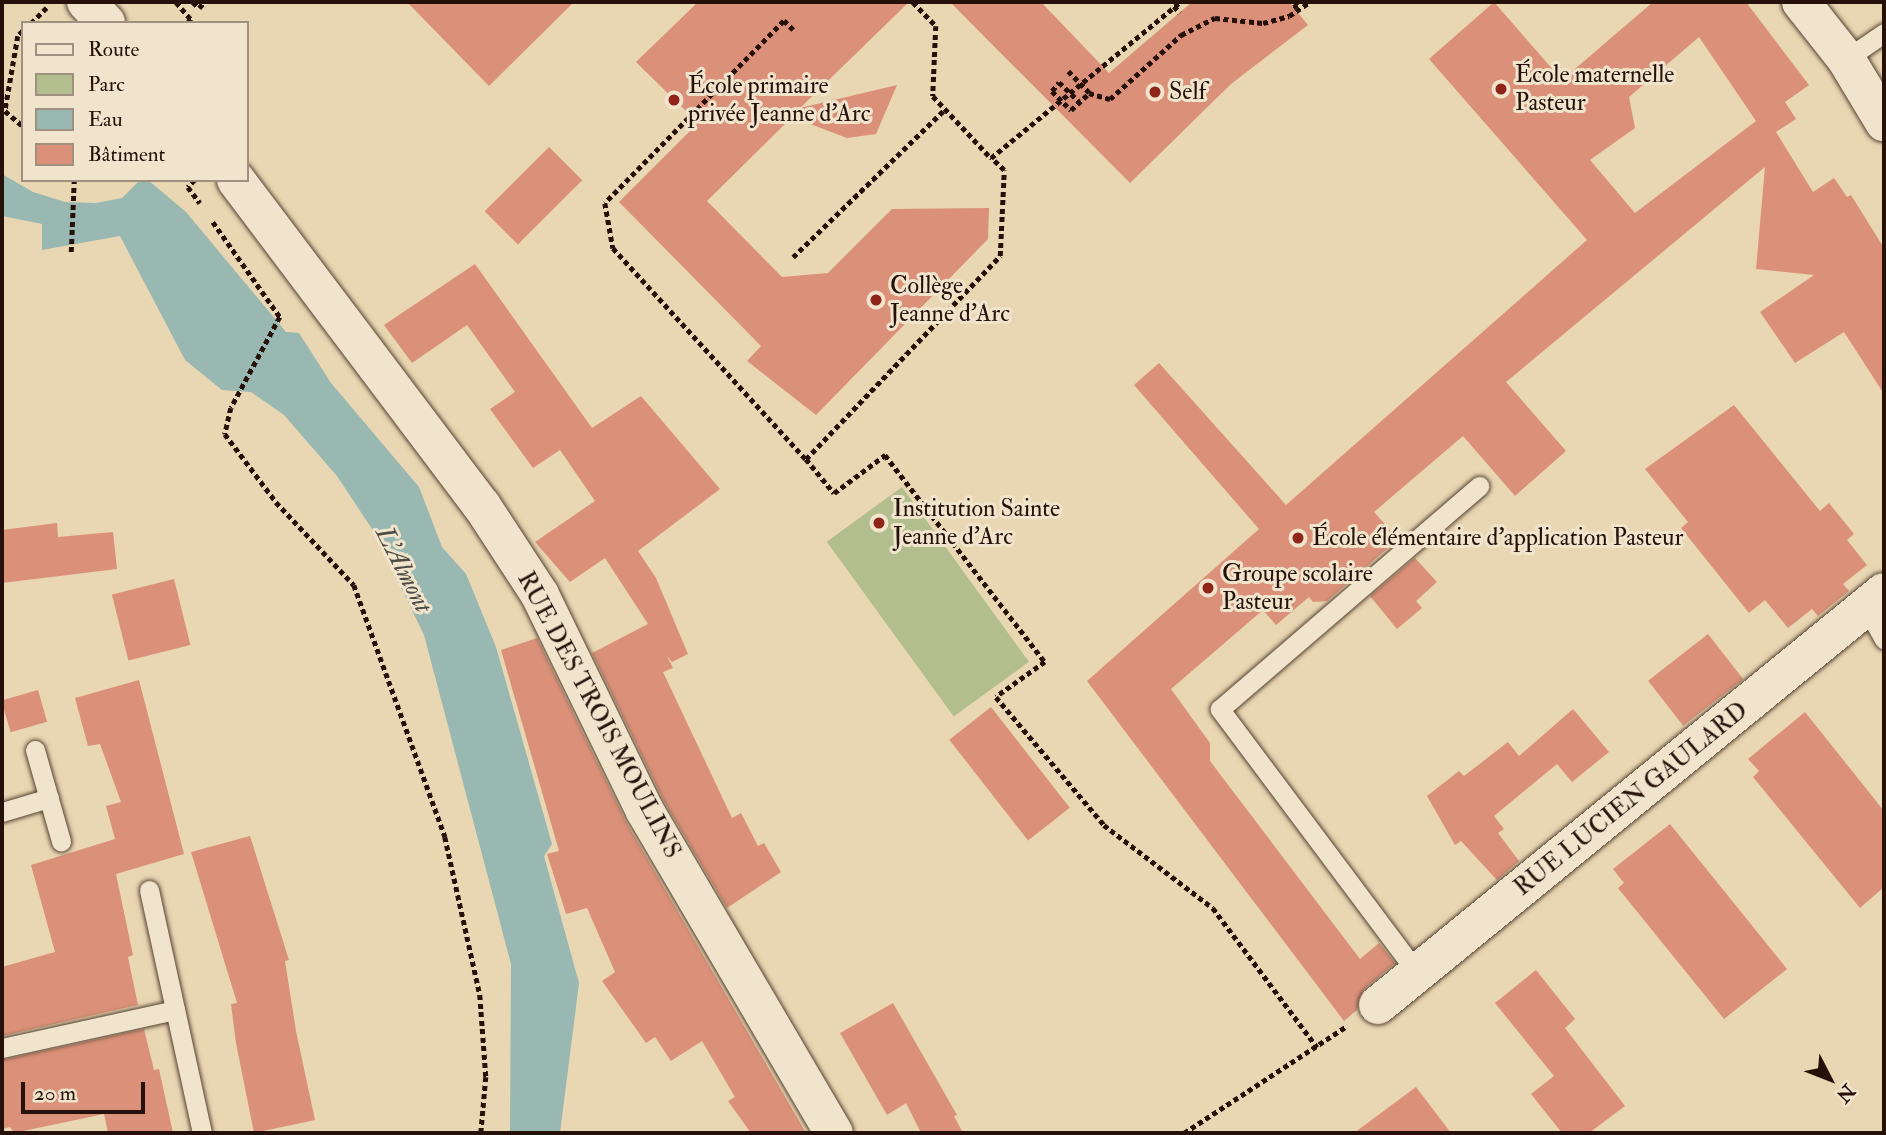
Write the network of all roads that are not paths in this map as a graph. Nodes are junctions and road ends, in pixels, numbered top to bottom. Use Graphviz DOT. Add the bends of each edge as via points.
graph roads {
  1 [pos="86,2"];
  2 [pos="1801,2"];
  3 [pos="104,21"];
  4 [pos="1884,33"];
  5 [pos="1846,59"];
  6 [pos="1884,122"];
  7 [pos="238,182"];
  8 [pos="1479,486"];
  9 [pos="1878,613"];
  10 [pos="35,750"];
  11 [pos="49,797"];
  12 [pos="2,812"];
  13 [pos="61,841"];
  14 [pos="149,890"];
  15 [pos="1418,974"];
  16 [pos="1378,1005"];
  17 [pos="175,1010"];
  18 [pos="2,1048"];
  19 [pos="202,1133"];
  20 [pos="834,1133"];
  1 -- 3 [label="street"];
  2 -- 5 [label="street"];
  4 -- 5 [label="lane"];
  5 -- 6 [label="street"];
  7 -- 20 [label="street, RUE DES TROIS MOULINS" via="482,506 540,596 645,811"];
  8 -- 15 [label="lane" via="1220,709"];
  9 -- 15 [label="street, RUE LUCIEN GAULARD"];
  10 -- 11 [label="lane"];
  11 -- 12 [label="lane"];
  11 -- 13 [label="lane"];
  14 -- 17 [label="lane"];
  15 -- 16 [label="street, RUE LUCIEN GAULARD"];
  17 -- 18 [label="lane"];
  17 -- 19 [label="lane"];
}
